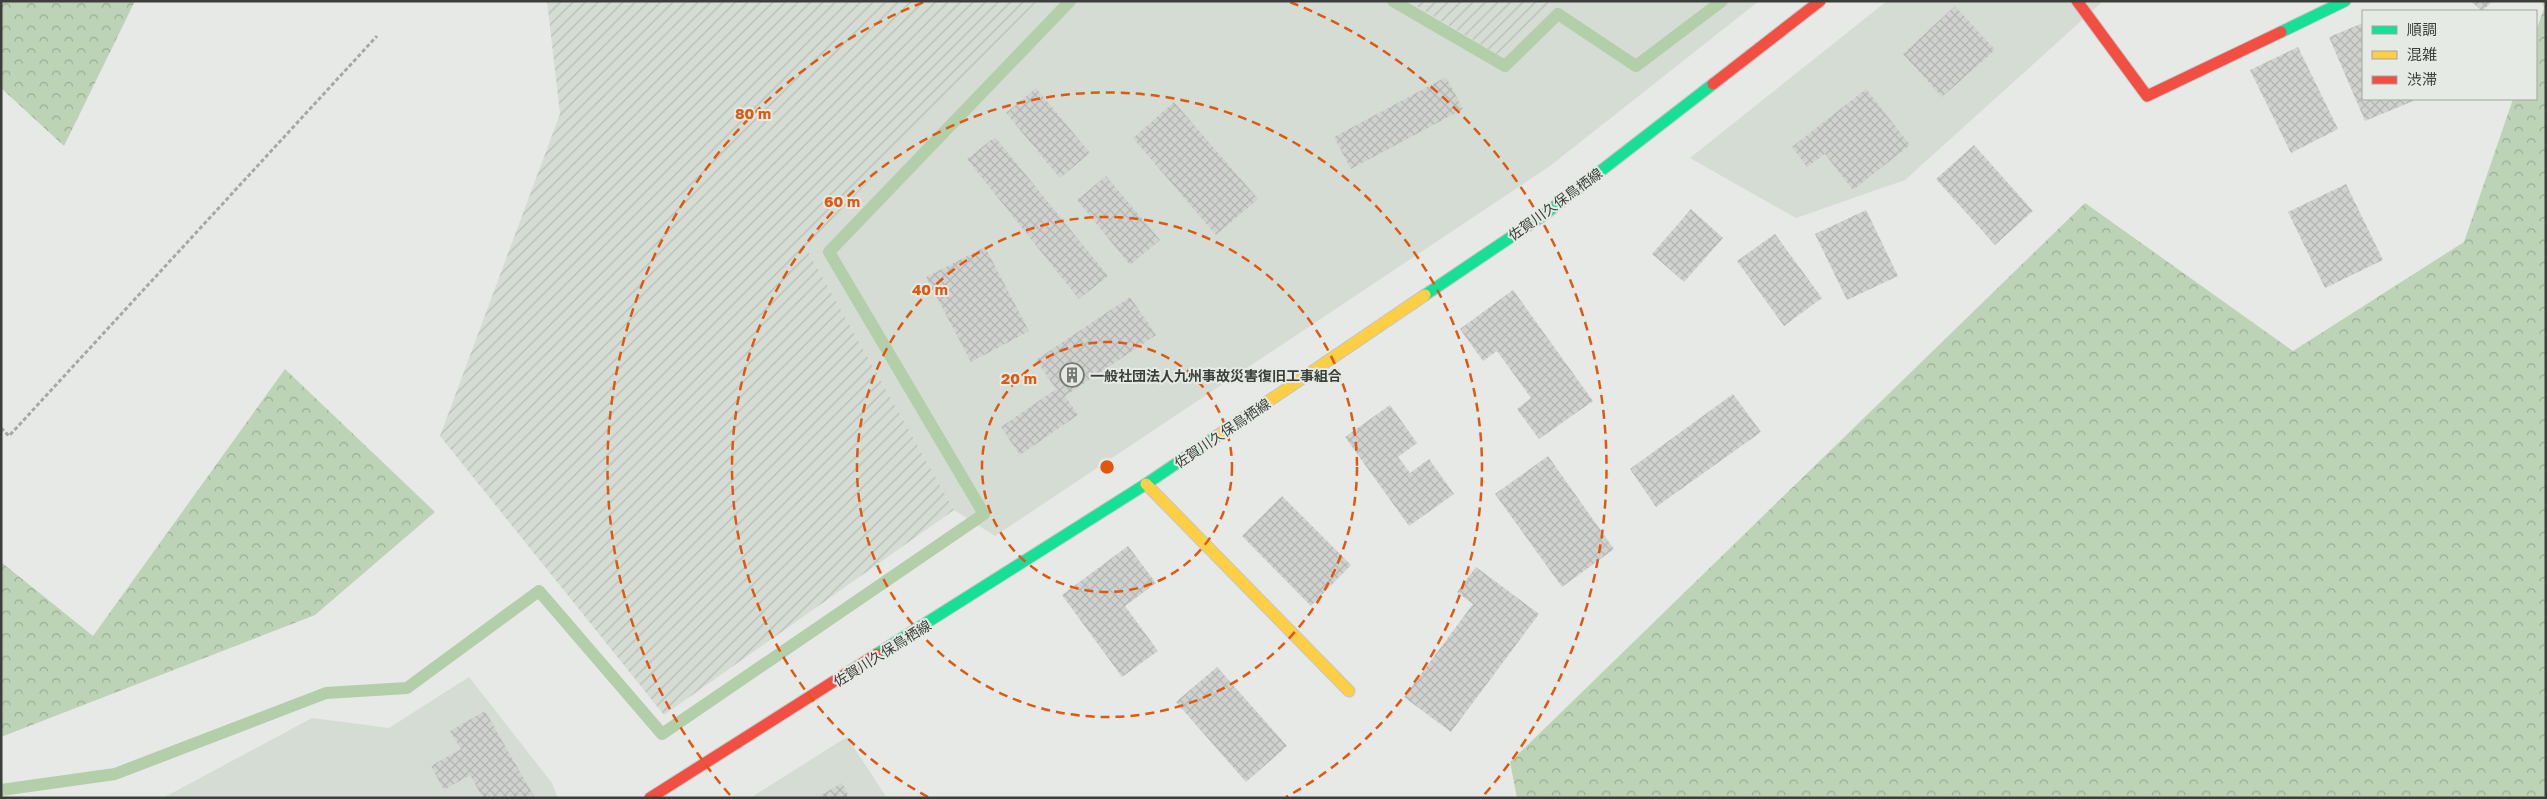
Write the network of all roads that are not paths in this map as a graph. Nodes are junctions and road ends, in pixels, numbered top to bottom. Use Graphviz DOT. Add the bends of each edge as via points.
graph roads {
  1 [pos="1820,1"];
  2 [pos="2077,1"];
  3 [pos="2345,1"];
  4 [pos="1146,484"];
  5 [pos="1349,691"];
  6 [pos="650,798"];
  1 -- 4 [label="main road, 佐賀川久保鳥栖線" via="1545,214"];
  2 -- 3 [label="main road" via="2147,96"];
  4 -- 5 [label="main road"];
  4 -- 6 [label="main road, 佐賀川久保鳥栖線"];
}
